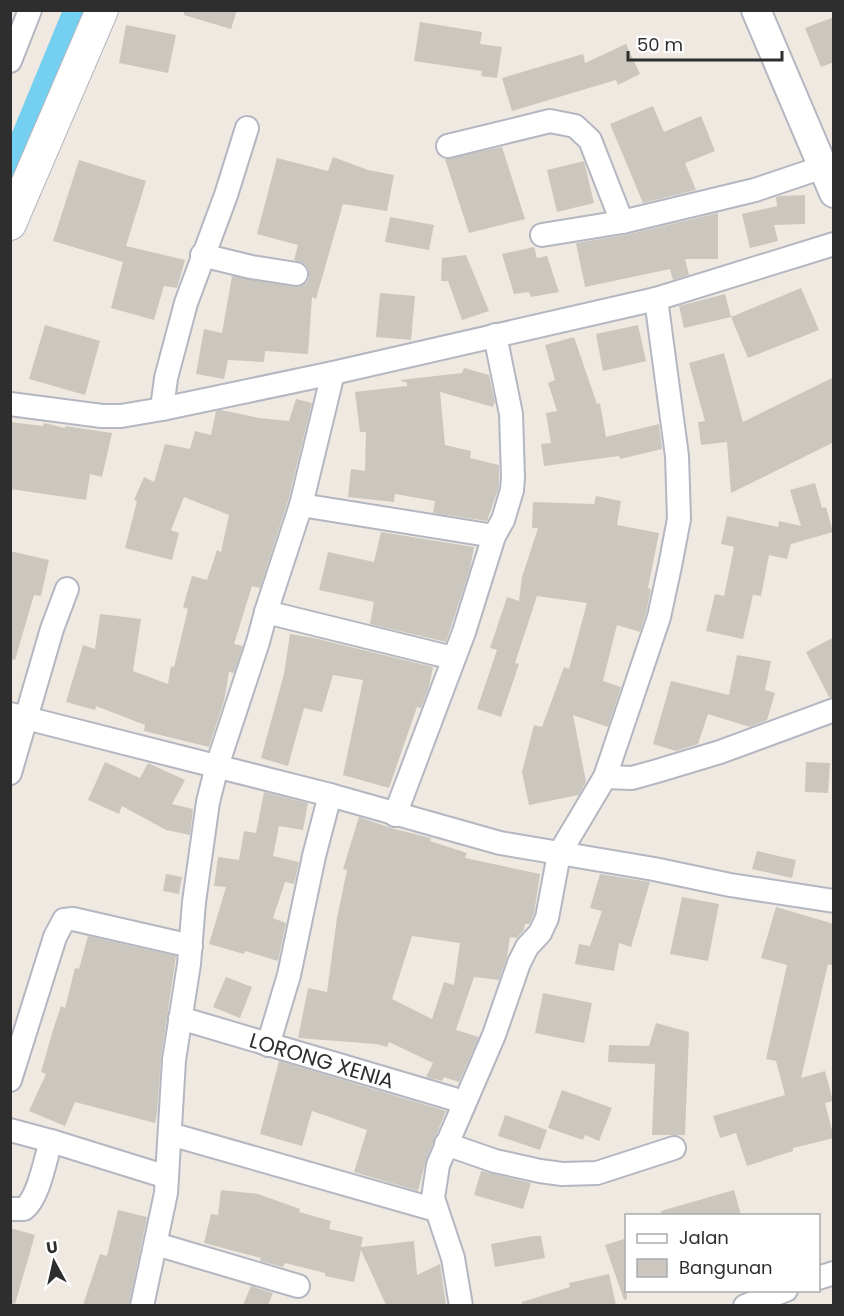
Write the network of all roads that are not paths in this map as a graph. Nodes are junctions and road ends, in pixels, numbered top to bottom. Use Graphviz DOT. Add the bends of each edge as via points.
graph roads {
  1 [pos="30,10"];
  2 [pos="102,10"];
  3 [pos="756,10"];
  4 [pos="10,61"];
  5 [pos="247,128"];
  6 [pos="448,146"];
  7 [pos="822,167"];
  8 [pos="834,193"];
  9 [pos="622,222"];
  10 [pos="10,225"];
  11 [pos="542,236"];
  12 [pos="834,244"];
  13 [pos="202,255"];
  14 [pos="296,274"];
  15 [pos="656,299"];
  16 [pos="495,335"];
  17 [pos="333,373"];
  18 [pos="10,404"];
  19 [pos="162,409"];
  20 [pos="301,505"];
  21 [pos="494,536"];
  22 [pos="67,589"];
  23 [pos="266,612"];
  24 [pos="453,658"];
  25 [pos="834,710"];
  26 [pos="18,716"];
  27 [pos="217,766"];
  28 [pos="10,773"];
  29 [pos="605,777"];
  30 [pos="330,795"];
  31 [pos="395,815"];
  32 [pos="559,854"];
  33 [pos="834,901"];
  34 [pos="191,946"];
  35 [pos="180,1018"];
  36 [pos="268,1045"];
  37 [pos="10,1080"];
  38 [pos="464,1102"];
  39 [pos="10,1130"];
  40 [pos="170,1134"];
  41 [pos="51,1141"];
  42 [pos="446,1144"];
  43 [pos="674,1148"];
  44 [pos="167,1177"];
  45 [pos="10,1209"];
  46 [pos="436,1210"];
  47 [pos="156,1244"];
  48 [pos="298,1286"];
  49 [pos="781,1292"];
  50 [pos="142,1305"];
  51 [pos="461,1305"];
  52 [pos="746,1305"];
  1 -- 4 [label="street"];
  2 -- 10 [label="main road"];
  3 -- 7 [label="street"];
  5 -- 13 [label="street"];
  6 -- 9 [label="street" via="550,121 575,126 590,140"];
  7 -- 8 [label="street"];
  7 -- 9 [label="street" via="755,190"];
  9 -- 11 [label="street"];
  12 -- 15 [label="street"];
  13 -- 14 [label="street"];
  13 -- 19 [label="street" via="173,346"];
  15 -- 16 [label="street"];
  15 -- 29 [label="street" via="677,456 679,519 659,617"];
  16 -- 17 [label="street"];
  16 -- 21 [label="street" via="511,414 513,478 503,520"];
  17 -- 19 [label="street"];
  17 -- 20 [label="street"];
  18 -- 19 [label="street" via="102,416"];
  20 -- 21 [label="street"];
  20 -- 23 [label="street"];
  21 -- 24 [label="street"];
  22 -- 26 [label="street"];
  23 -- 24 [label="street"];
  23 -- 27 [label="street"];
  24 -- 31 [label="street"];
  25 -- 29 [label="street" via="657,771 632,778"];
  26 -- 27 [label="street"];
  26 -- 28 [label="street"];
  27 -- 30 [label="street"];
  27 -- 34 [label="street" via="199,864"];
  29 -- 32 [label="street"];
  30 -- 31 [label="street"];
  30 -- 36 [label="street" via="289,975"];
  31 -- 32 [label="street"];
  32 -- 33 [label="street"];
  32 -- 38 [label="street" via="547,918 519,963"];
  34 -- 35 [label="street"];
  34 -- 37 [label="street" via="64,920 55,937"];
  35 -- 36 [label="street, LORONG XENIA"];
  35 -- 40 [label="street"];
  36 -- 38 [label="street, LORONG XENIA"];
  38 -- 42 [label="street"];
  39 -- 41 [label="street"];
  40 -- 44 [label="street"];
  40 -- 46 [label="street"];
  41 -- 44 [label="street"];
  41 -- 45 [label="street" via="29,1205"];
  42 -- 43 [label="street" via="495,1161 562,1174 597,1173"];
  42 -- 46 [label="street" via="433,1198"];
  44 -- 47 [label="street"];
  46 -- 51 [label="street" via="453,1258"];
  47 -- 48 [label="street"];
  47 -- 50 [label="street"];
  49 -- 52 [label="street"];
}
